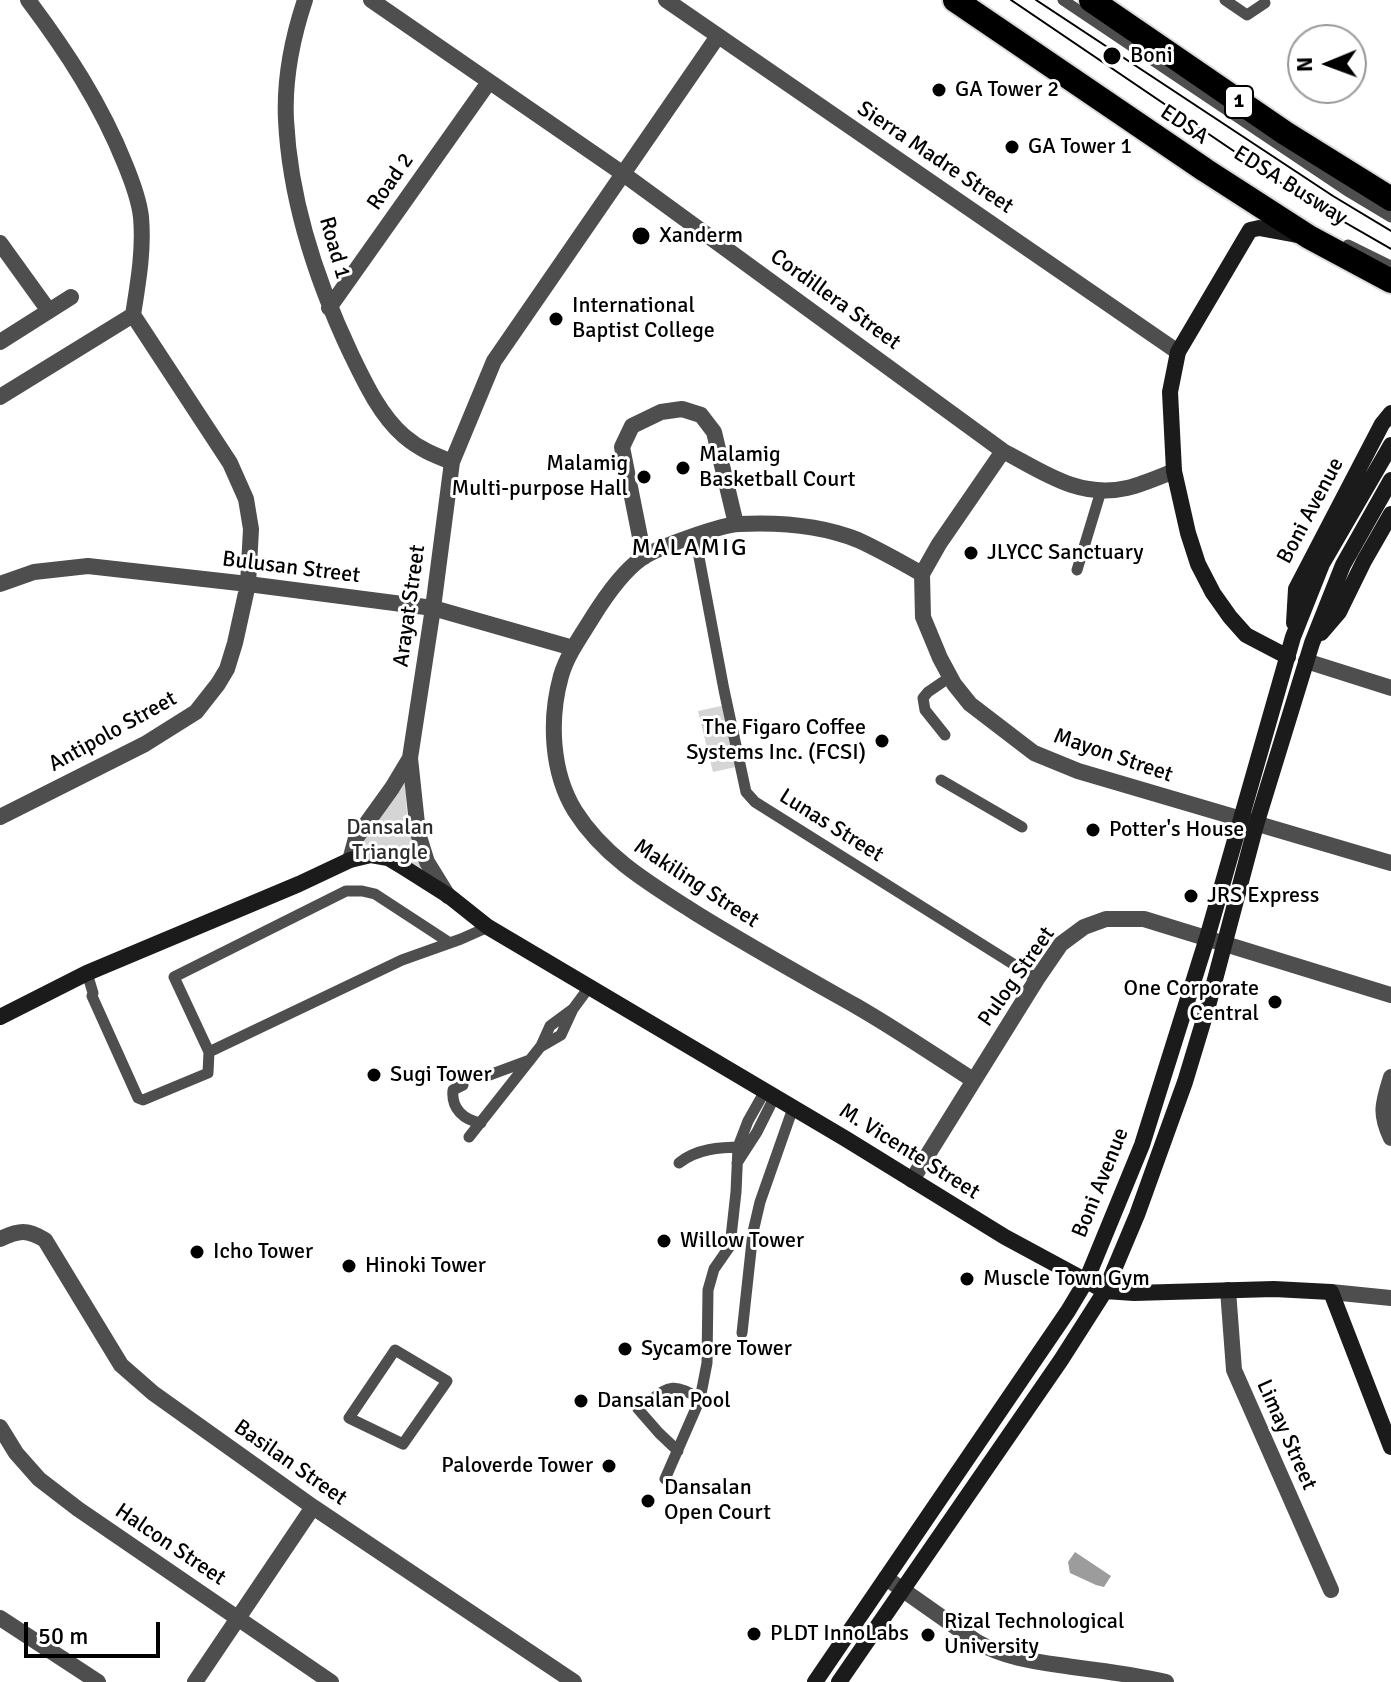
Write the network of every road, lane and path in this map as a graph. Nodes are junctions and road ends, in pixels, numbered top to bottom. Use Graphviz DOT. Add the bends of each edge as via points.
graph roads {
  1 [pos="28,0"];
  2 [pos="305,0"];
  3 [pos="371,0"];
  4 [pos="666,0"];
  5 [pos="955,0"];
  6 [pos="973,0"];
  7 [pos="1063,0"];
  8 [pos="1091,0"];
  9 [pos="1225,0"];
  10 [pos="1265,3"];
  11 [pos="718,36"];
  12 [pos="489,82"];
  13 [pos="622,173"];
  14 [pos="1391,199"];
  15 [pos="1391,217"];
  16 [pos="1309,237"];
  17 [pos="2,249"];
  18 [pos="1391,266"];
  19 [pos="1391,281"];
  20 [pos="71,297"];
  21 [pos="329,308"];
  22 [pos="49,311"];
  23 [pos="133,315"];
  24 [pos="0,342"];
  25 [pos="1178,352"];
  26 [pos="0,397"];
  27 [pos="1391,413"];
  28 [pos="1391,445"];
  29 [pos="1003,451"];
  30 [pos="452,462"];
  31 [pos="1174,471"];
  32 [pos="1391,480"];
  33 [pos="1101,491"];
  34 [pos="1391,514"];
  35 [pos="736,524"];
  36 [pos="695,536"];
  37 [pos="644,557"];
  38 [pos="1077,570"];
  39 [pos="922,574"];
  40 [pos="0,584"];
  41 [pos="248,584"];
  42 [pos="433,608"];
  43 [pos="1293,637"];
  44 [pos="1312,643"];
  45 [pos="573,648"];
  46 [pos="1288,657"];
  47 [pos="1306,661"];
  48 [pos="950,677"];
  49 [pos="1391,688"];
  50 [pos="945,735"];
  51 [pos="410,758"];
  52 [pos="941,780"];
  53 [pos="0,817"];
  54 [pos="1249,823"];
  55 [pos="1022,827"];
  56 [pos="350,860"];
  57 [pos="1391,863"];
  58 [pos="449,896"];
  59 [pos="488,927"];
  60 [pos="1207,938"];
  61 [pos="450,943"];
  62 [pos="1225,943"];
  63 [pos="87,973"];
  64 [pos="1037,979"];
  65 [pos="590,986"];
  66 [pos="1391,995"];
  67 [pos="0,1017"];
  68 [pos="209,1052"];
  69 [pos="531,1060"];
  70 [pos="484,1077"];
  71 [pos="1391,1077"];
  72 [pos="973,1080"];
  73 [pos="463,1085"];
  74 [pos="770,1094"];
  75 [pos="793,1108"];
  76 [pos="481,1123"];
  77 [pos="469,1137"];
  78 [pos="1391,1138"];
  79 [pos="743,1147"];
  80 [pos="679,1163"];
  81 [pos="912,1180"];
  82 [pos="0,1239"];
  83 [pos="1086,1281"];
  84 [pos="1228,1290"];
  85 [pos="1105,1291"];
  86 [pos="1331,1292"];
  87 [pos="1391,1298"];
  88 [pos="742,1333"];
  89 [pos="700,1399"];
  90 [pos="638,1409"];
  91 [pos="625,1418"];
  92 [pos="0,1427"];
  93 [pos="403,1444"];
  94 [pos="1391,1447"];
  95 [pos="678,1451"];
  96 [pos="665,1479"];
  97 [pos="313,1507"];
  98 [pos="886,1578"];
  99 [pos="902,1588"];
  100 [pos="1331,1590"];
  101 [pos="0,1618"];
  102 [pos="238,1619"];
  103 [pos="1079,1675"];
  104 [pos="98,1682"];
  105 [pos="195,1682"];
  106 [pos="331,1682"];
  107 [pos="574,1682"];
  108 [pos="815,1682"];
  109 [pos="839,1682"];
  110 [pos="1166,1682"];
  1 -- 23 [label="street" via="84,80 134,185 141,216"];
  2 -- 21 [label="street, Road 1" via="286,81 286,121 308,245"];
  3 -- 12 [label="street, Cordillera Street"];
  4 -- 11 [label="street, Sierra Madre Street"];
  5 -- 16 [label="highway, EDSA"];
  6 -- 18 [label="lane, EDSA Busway" via="1313,228"];
  7 -- 15 [label="lane, EDSA Busway"];
  8 -- 14 [label="highway, 1"];
  9 -- 10 [label="lane" via="1247,15"];
  11 -- 13 [label="street, Arayat Street"];
  11 -- 25 [label="street, Sierra Madre Street"];
  12 -- 13 [label="street, Cordillera Street"];
  12 -- 21 [label="street, Road 2"];
  13 -- 29 [label="street, Cordillera Street"];
  13 -- 30 [label="street, Arayat Street" via="494,361"];
  16 -- 19 [label="highway, EDSA"];
  16 -- 25 [label="main road" via="1250,230"];
  17 -- 22 [label="street"];
  20 -- 22 [label="street"];
  21 -- 30 [label="street, Road 1" via="388,418 422,451"];
  22 -- 24 [label="street"];
  23 -- 26 [label="street"];
  23 -- 41 [label="street, Antipolo Street" via="230,463 246,499 251,529"];
  25 -- 31 [label="main road" via="1170,392"];
  27 -- 43 [label="main road, Boni Avenue" via="1296,589"];
  28 -- 43 [label="main road, Boni Avenue" via="1322,564"];
  29 -- 33 [label="street, Cordillera Street" via="1065,485"];
  29 -- 39 [label="street"];
  30 -- 42 [label="street, Arayat Street"];
  31 -- 33 [label="street, Cordillera Street"];
  31 -- 46 [label="main road" via="1188,533 1213,593 1246,635"];
  32 -- 44 [label="main road, Boni Avenue" via="1343,565"];
  33 -- 38 [label="lane"];
  34 -- 44 [label="main road, Boni Avenue" via="1339,612"];
  35 -- 36 [label="street, Makiling Street"];
  35 -- 37 [label="street" via="714,432 701,415 682,409 661,412 632,426 622,447"];
  35 -- 39 [label="street, Makiling Street" via="832,531"];
  36 -- 37 [label="street, Makiling Street"];
  36 -- 64 [label="lane, Lunas Street" via="746,792"];
  37 -- 45 [label="street, Makiling Street" via="601,603"];
  39 -- 48 [label="street, Mayon Street" via="923,617"];
  40 -- 41 [label="street, Bulusan Street" via="34,572 88,566"];
  41 -- 42 [label="street, Bulusan Street"];
  41 -- 53 [label="street, Antipolo Street" via="227,669 196,712 145,744"];
  42 -- 45 [label="street, Bulusan Street"];
  42 -- 51 [label="street, Arayat Street"];
  43 -- 46 [label="main road, Boni Avenue"];
  44 -- 47 [label="main road, Boni Avenue"];
  45 -- 72 [label="street, Makiling Street" via="556,704 555,755 569,800 607,850 641,879"];
  46 -- 54 [label="main road, Boni Avenue"];
  47 -- 49 [label="street"];
  47 -- 54 [label="main road, Boni Avenue"];
  48 -- 50 [label="lane" via="923,698 925,710"];
  48 -- 54 [label="street, Mayon Street" via="970,704 1034,753"];
  51 -- 56 [label="street, Arayat Street" via="356,838"];
  51 -- 58 [label="street, M. Vicente Street" via="418,833 427,862"];
  52 -- 55 [label="lane"];
  54 -- 57 [label="street, Mayon Street"];
  54 -- 60 [label="main road, Boni Avenue"];
  54 -- 62 [label="main road, Boni Avenue"];
  56 -- 58 [label="main road, M. Vicente Street" via="388,858"];
  56 -- 63 [label="main road"];
  58 -- 59 [label="main road, M. Vicente Street"];
  59 -- 61 [label="lane"];
  59 -- 65 [label="main road, M. Vicente Street"];
  60 -- 62 [label="street, Pulog Street"];
  60 -- 64 [label="street, Pulog Street" via="1144,919 1106,919 1061,944"];
  60 -- 83 [label="main road, Boni Avenue" via="1142,1145"];
  61 -- 68 [label="lane" via="402,960"];
  61 -- 68 [label="lane" via="375,894 346,891 174,977"];
  62 -- 66 [label="street, Pulog Street"];
  62 -- 85 [label="main road, Boni Avenue" via="1185,1082"];
  63 -- 67 [label="main road"];
  63 -- 68 [label="lane" via="92,996 138,1098 208,1073"];
  64 -- 72 [label="street, Pulog Street"];
  65 -- 69 [label="lane" via="561,1035 541,1046"];
  65 -- 74 [label="main road, M. Vicente Street"];
  69 -- 70 [label="lane"];
  69 -- 76 [label="lane"];
  71 -- 78 [label="street" via="1382,1104"];
  72 -- 81 [label="street, Pulog Street"];
  73 -- 76 [label="lane" via="453,1090 453,1101 463,1116"];
  74 -- 75 [label="main road, M. Vicente Street"];
  74 -- 79 [label="lane"];
  75 -- 81 [label="main road, M. Vicente Street"];
  75 -- 88 [label="lane" via="753,1232"];
  76 -- 77 [label="lane"];
  79 -- 80 [label="lane" via="702,1151"];
  79 -- 89 [label="lane" via="730,1246 714,1269 708,1290 707,1363"];
  81 -- 83 [label="main road, M. Vicente Street"];
  82 -- 97 [label="street, Basilan Street" via="31,1232 45,1240 121,1365"];
  83 -- 85 [label="main road, M. Vicente Street"];
  83 -- 98 [label="main road, Boni Avenue"];
  84 -- 85 [label="main road, M. Vicente Street"];
  84 -- 86 [label="main road, M. Vicente Street"];
  84 -- 100 [label="street, Limay Street" via="1234,1370"];
  85 -- 99 [label="main road, Boni Avenue"];
  86 -- 87 [label="street, M. Vicente Street"];
  86 -- 94 [label="main road"];
  89 -- 90 [label="lane" via="668,1388"];
  89 -- 95 [label="lane"];
  90 -- 91 [label="lane"];
  90 -- 95 [label="lane"];
  92 -- 102 [label="street, Halcon Street" via="39,1479"];
  93 -- 93 [label="lane" via="447,1381 395,1350 349,1418"];
  95 -- 96 [label="lane"];
  97 -- 102 [label="street"];
  97 -- 107 [label="street, Basilan Street"];
  98 -- 99 [label="street"];
  98 -- 108 [label="main road, Boni Avenue"];
  99 -- 103 [label="street" via="990,1649"];
  99 -- 109 [label="main road, Boni Avenue"];
  101 -- 104 [label="street"];
  102 -- 105 [label="street"];
  102 -- 106 [label="street, Halcon Street"];
  103 -- 110 [label="street"];
}
